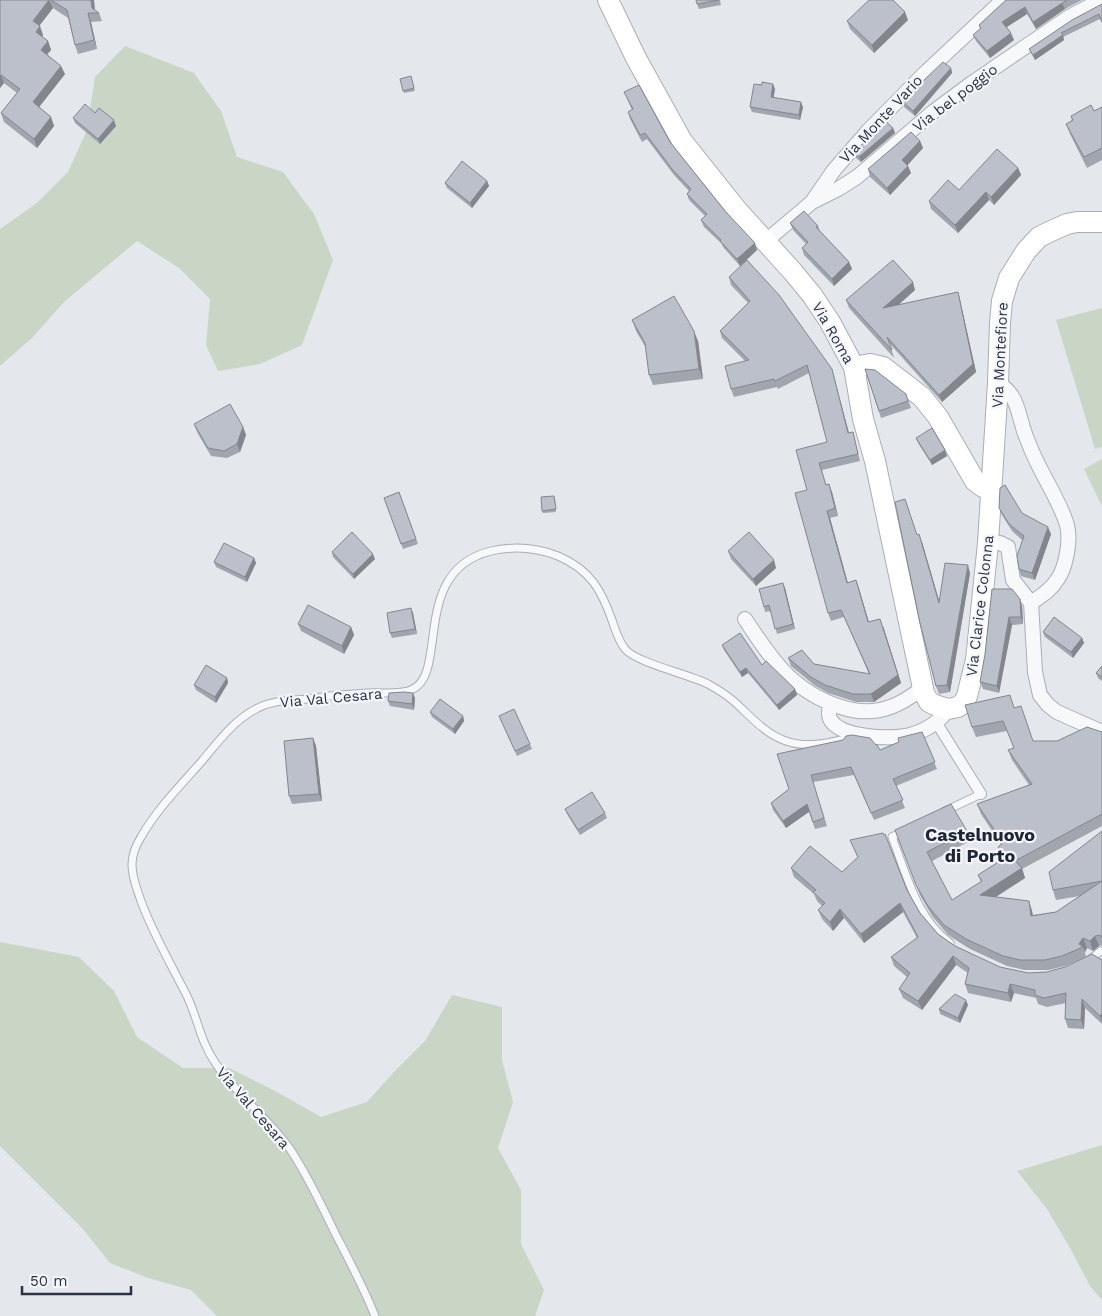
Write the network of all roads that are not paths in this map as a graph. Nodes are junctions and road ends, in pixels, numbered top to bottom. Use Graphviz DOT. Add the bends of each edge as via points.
graph roads {
  1 [pos="608,0"];
  2 [pos="1003,0"];
  3 [pos="1101,0"];
  4 [pos="812,202"];
  5 [pos="1102,222"];
  6 [pos="766,241"];
  7 [pos="854,367"];
  8 [pos="998,383"];
  9 [pos="992,490"];
  10 [pos="988,543"];
  11 [pos="1031,602"];
  12 [pos="745,619"];
  13 [pos="923,688"];
  14 [pos="830,704"];
  15 [pos="942,716"];
  16 [pos="1102,732"];
  17 [pos="863,735"];
  18 [pos="981,794"];
  19 [pos="940,814"];
  20 [pos="908,829"];
  21 [pos="956,947"];
  22 [pos="1102,950"];
  23 [pos="1085,964"];
  24 [pos="376,1316"];
  1 -- 6 [label="main road, Via Roma" via="682,141 736,210"];
  2 -- 4 [label="street, Via Monte Vario" via="924,72 861,138"];
  3 -- 4 [label="street, Via bel poggio" via="1069,17 972,83 857,177"];
  4 -- 6 [label="street, Via Monte Vario"];
  5 -- 8 [label="main road, Via Montefiore" via="1073,223 1049,232 1032,244 1014,267 1006,284 1001,309"];
  6 -- 7 [label="main road, Via Roma" via="820,306"];
  7 -- 9 [label="main road" via="870,364 883,367 915,391 938,417 975,481"];
  7 -- 13 [label="main road, Via Roma"];
  8 -- 9 [label="main road, Via Montefiore"];
  8 -- 11 [label="street" via="1015,400 1037,462 1068,529 1068,546 1060,576"];
  9 -- 10 [label="main road, Via Clarice Colonna"];
  10 -- 11 [label="street" via="1008,547 1013,580"];
  10 -- 15 [label="main road, Via Clarice Colonna" via="976,660 966,700"];
  11 -- 16 [label="street" via="1035,672 1040,695 1057,712"];
  12 -- 14 [label="street" via="794,682 807,693"];
  13 -- 14 [label="street" via="901,703 880,710 855,712"];
  13 -- 15 [label="main road, Via Roma" via="929,702"];
  14 -- 17 [label="street" via="829,714 834,724 841,730"];
  15 -- 17 [label="street" via="917,733 902,737"];
  15 -- 18 [label="street"];
  17 -- 24 [label="lane, Via Val Cesara" via="812,745 787,742 769,733 738,704 709,685 626,651 604,597 580,568 546,552 500,549 485,552 460,566 447,582 439,601 427,670 418,686 403,692 346,694 259,707 233,725 167,800 143,833 132,859 134,881 149,923 189,1000 207,1050 226,1078 267,1120 290,1150 313,1188"];
  18 -- 19 [label="lane"];
  20 -- 21 [label="lane" via="892,837 916,897 935,929"];
  22 -- 23 [label="lane"];
}
